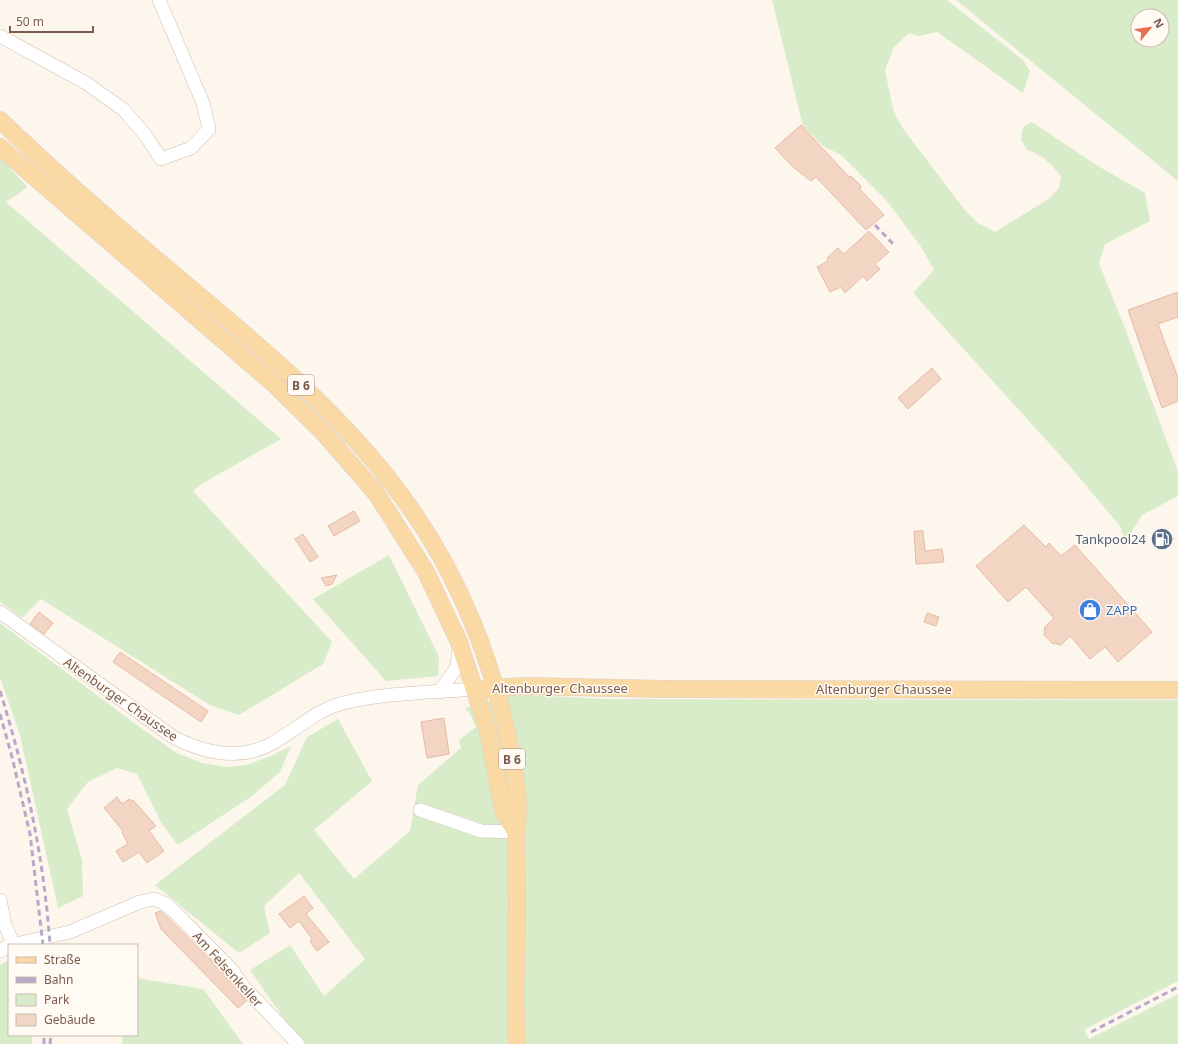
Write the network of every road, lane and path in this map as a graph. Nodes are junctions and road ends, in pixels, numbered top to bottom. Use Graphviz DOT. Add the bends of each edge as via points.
graph roads {
  1 [pos="159,0"];
  2 [pos="0,36"];
  3 [pos="0,120"];
  4 [pos="0,147"];
  5 [pos="0,612"];
  6 [pos="459,642"];
  7 [pos="495,688"];
  8 [pos="476,689"];
  9 [pos="1178,690"];
  10 [pos="439,692"];
  11 [pos="420,810"];
  12 [pos="516,832"];
  13 [pos="0,900"];
  14 [pos="11,944"];
  15 [pos="16,944"];
  16 [pos="298,1044"];
  17 [pos="517,1044"];
  1 -- 2 [label="street" via="203,103 209,129 191,148 161,159 124,110 86,83"];
  3 -- 7 [label="main road, B 6" via="91,204 278,364 325,409 374,462 405,500 450,575 474,625"];
  4 -- 6 [label="main road, B 6" via="239,352 323,432 376,493 401,530 426,572"];
  5 -- 10 [label="street, Altenburger Chaussee" via="172,737 204,751 222,754 251,751 272,744 314,715 340,704"];
  6 -- 8 [label="main road, B 6"];
  6 -- 10 [label="street, B 6" via="457,667"];
  7 -- 8 [label="main road, Altenburger Chaussee"];
  7 -- 9 [label="main road, Altenburger Chaussee" via="533,686 663,689"];
  7 -- 12 [label="main road, B 6" via="513,763 518,810"];
  8 -- 10 [label="street, Altenburger Chaussee"];
  8 -- 12 [label="main road, B 6" via="492,747 503,811"];
  11 -- 12 [label="street" via="481,832"];
  12 -- 17 [label="main road, B 6"];
  13 -- 14 [label="street"];
  15 -- 16 [label="street, Am Felsenkeller" via="70,932 140,902 154,899 174,910"];
}
